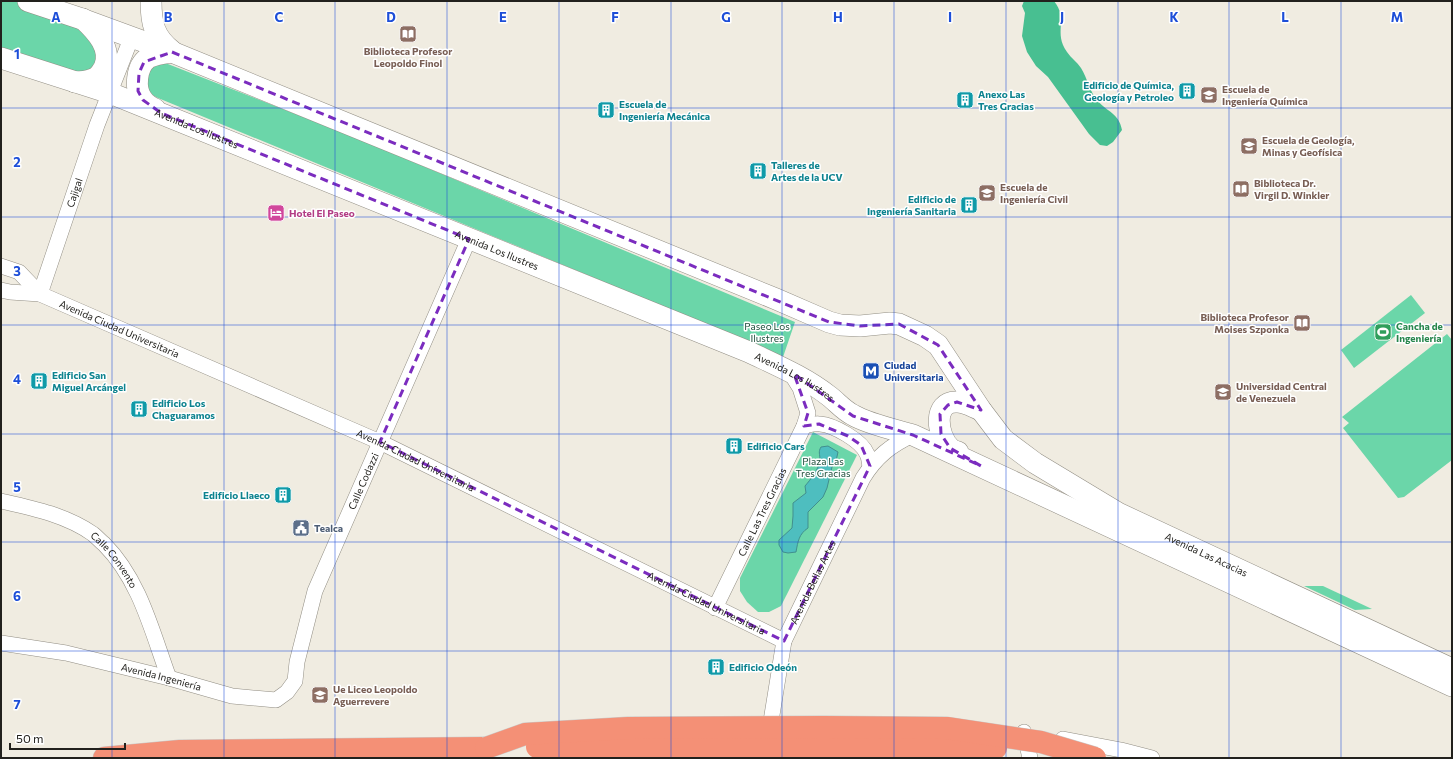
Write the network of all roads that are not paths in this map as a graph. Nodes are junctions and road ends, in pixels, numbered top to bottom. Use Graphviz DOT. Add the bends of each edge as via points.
graph roads {
  1 [pos="28,1"];
  2 [pos="151,1"];
  3 [pos="82,19"];
  4 [pos="132,36"];
  5 [pos="172,52"];
  6 [pos="1,58"];
  7 [pos="75,82"];
  8 [pos="110,93"];
  9 [pos="162,113"];
  10 [pos="469,239"];
  11 [pos="1,266"];
  12 [pos="1,290"];
  13 [pos="40,294"];
  14 [pos="790,371"];
  15 [pos="981,410"];
  16 [pos="804,426"];
  17 [pos="913,435"];
  18 [pos="380,442"];
  19 [pos="870,466"];
  20 [pos="981,466"];
  21 [pos="1,501"];
  22 [pos="714,608"];
  23 [pos="784,641"];
  24 [pos="1,643"];
  25 [pos="297,662"];
  26 [pos="1452,669"];
  27 [pos="169,678"];
  28 [pos="1452,686"];
  29 [pos="486,748"];
  30 [pos="104,758"];
  31 [pos="765,758"];
  32 [pos="1030,758"];
  33 [pos="1046,758"];
  34 [pos="1095,758"];
  35 [pos="1152,758"];
  1 -- 3 [label="main road"];
  2 -- 5 [label="main road" via="151,17 155,31 159,40"];
  3 -- 4 [label="main road"];
  3 -- 7 [label="main road" via="93,28 105,46 106,63 95,78"];
  4 -- 5 [label="main road"];
  4 -- 8 [label="street, Cajigal"];
  5 -- 9 [label="main road" via="148,58 140,68 138,76 140,96 148,105"];
  5 -- 15 [label="main road" via="829,322 860,326 890,323 913,330 938,345"];
  6 -- 7 [label="main road, Avenida Los Ilustres"];
  7 -- 8 [label="main road, Avenida Los Ilustres"];
  8 -- 9 [label="main road, Avenida Los Ilustres"];
  8 -- 13 [label="street, Cajigal"];
  9 -- 10 [label="main road, Avenida Los Ilustres"];
  10 -- 14 [label="main road, Avenida Los Ilustres"];
  10 -- 18 [label="street, Calle Codazzi"];
  11 -- 13 [label="street, Avenida Ciudad Universitaria" via="19,272"];
  12 -- 13 [label="street, Avenida Ciudad Universitaria"];
  13 -- 18 [label="street, Avenida Ciudad Universitaria"];
  14 -- 16 [label="street, Calle Las Tres Gracias" via="800,388 808,413"];
  14 -- 17 [label="main road, Avenida Los Ilustres" via="830,396 853,416"];
  15 -- 20 [label="main road" via="957,402 952,403 942,410 939,419 941,434 950,448"];
  15 -- 26 [label="main road, Avenida Las Acacias" via="1003,439 1035,463 1118,513"];
  16 -- 19 [label="street" via="819,424 834,428 848,436 867,453"];
  16 -- 22 [label="street, Calle Las Tres Gracias"];
  17 -- 19 [label="street, Avenida Bellas Artes" via="888,449"];
  17 -- 20 [label="main road, Avenida Los Ilustres"];
  18 -- 22 [label="street, Avenida Ciudad Universitaria"];
  18 -- 25 [label="street, Calle Codazzi" via="315,591"];
  19 -- 23 [label="street, Avenida Bellas Artes"];
  20 -- 28 [label="main road, Avenida Las Acacias"];
  21 -- 27 [label="street, Calle Convento" via="38,510 71,522 93,534 113,553 133,583"];
  22 -- 23 [label="street, Avenida Ciudad Universitaria"];
  23 -- 31 [label="street, Avenida Bellas Artes"];
  24 -- 27 [label="street, Avenida Ingeniería" via="66,653"];
  25 -- 27 [label="street, Avenida Ingeniería" via="295,681 287,692 276,700 232,696"];
  29 -- 30 [label="highway" via="180,751"];
  29 -- 33 [label="highway, bridge" via="989,747"];
  29 -- 34 [label="highway, bridge" via="525,734 628,728 947,728 1041,742"];
  32 -- 35 [label="street" via="1023,732"];
}
